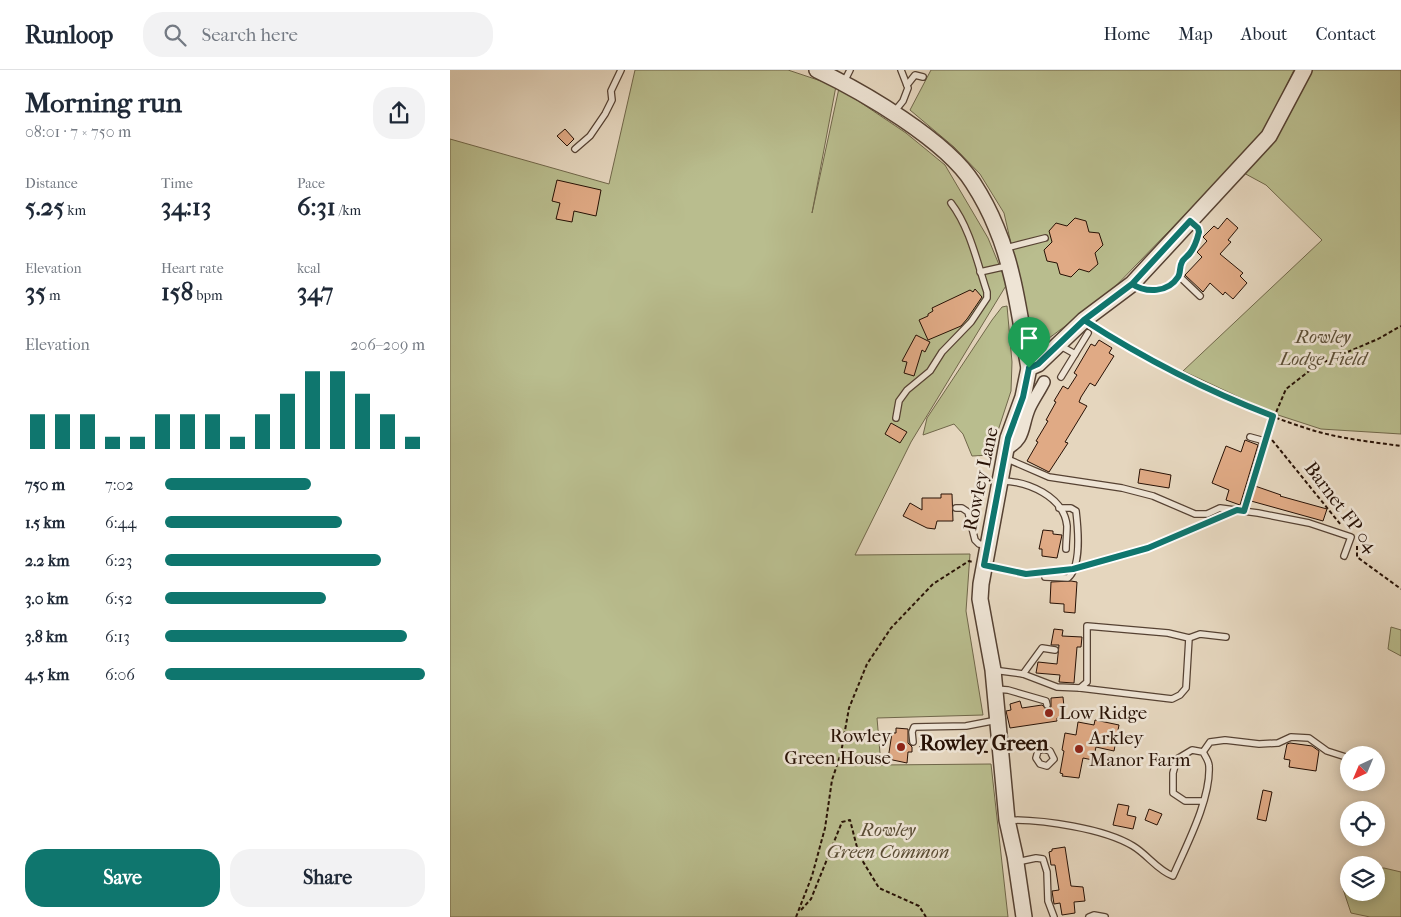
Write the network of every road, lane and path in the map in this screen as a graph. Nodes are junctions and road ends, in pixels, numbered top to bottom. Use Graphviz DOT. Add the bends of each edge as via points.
graph roads {
  1 [pos="621,70"];
  2 [pos="817,70"];
  3 [pos="901,70"];
  4 [pos="1304,70"];
  5 [pos="847,76"];
  6 [pos="924,77"];
  7 [pos="907,85"];
  8 [pos="893,113"];
  9 [pos="575,148"];
  10 [pos="951,203"];
  11 [pos="1190,221"];
  12 [pos="1045,238"];
  13 [pos="1004,249"];
  14 [pos="1009,265"];
  15 [pos="980,272"];
  16 [pos="1179,276"];
  17 [pos="1132,284"];
  18 [pos="1200,296"];
  19 [pos="1086,326"];
  20 [pos="1401,326"];
  21 [pos="1058,345"];
  22 [pos="1075,354"];
  23 [pos="1029,368"];
  24 [pos="1061,377"];
  25 [pos="1044,382"];
  26 [pos="1273,416"];
  27 [pos="896,418"];
  28 [pos="1267,433"];
  29 [pos="1250,437"];
  30 [pos="1263,445"];
  31 [pos="1401,446"];
  32 [pos="1004,454"];
  33 [pos="1001,481"];
  34 [pos="956,508"];
  35 [pos="1060,508"];
  36 [pos="1244,511"];
  37 [pos="1210,521"];
  38 [pos="1351,537"];
  39 [pos="988,546"];
  40 [pos="1066,549"];
  41 [pos="1344,556"];
  42 [pos="984,565"];
  43 [pos="1073,569"];
  44 [pos="1045,575"];
  45 [pos="1401,588"];
  46 [pos="1226,637"];
  47 [pos="1189,638"];
  48 [pos="1055,650"];
  49 [pos="992,670"];
  50 [pos="1023,674"];
  51 [pos="1080,688"];
  52 [pos="994,689"];
  53 [pos="1047,705"];
  54 [pos="998,720"];
  55 [pos="912,742"];
  56 [pos="1000,748"];
  57 [pos="1038,751"];
  58 [pos="1203,752"];
  59 [pos="1340,755"];
  60 [pos="1202,801"];
  61 [pos="1007,820"];
  62 [pos="1016,862"];
  63 [pos="799,912"];
  64 [pos="796,917"];
  65 [pos="926,917"];
  66 [pos="1024,917"];
  67 [pos="1054,917"];
  68 [pos="1089,917"];
  69 [pos="1105,917"];
  1 -- 9 [label="lane" via="605,114 590,136"];
  2 -- 5 [label="street"];
  3 -- 7 [label="lane"];
  4 -- 11 [label="street" via="1269,136"];
  5 -- 8 [label="street"];
  6 -- 7 [label="lane" via="915,75"];
  7 -- 8 [label="lane" via="903,101"];
  8 -- 13 [label="street" via="931,140 973,182"];
  10 -- 15 [label="lane" via="962,220"];
  11 -- 16 [label="lane" via="1199,232 1190,253 1182,262"];
  11 -- 17 [label="street"];
  12 -- 13 [label="lane"];
  13 -- 14 [label="street"];
  14 -- 15 [label="lane"];
  14 -- 23 [label="street"];
  15 -- 27 [label="lane" via="987,298 930,371 907,390 899,402"];
  16 -- 17 [label="lane" via="1166,288 1145,290"];
  16 -- 18 [label="lane"];
  17 -- 19 [label="street"];
  19 -- 21 [label="street"];
  19 -- 22 [label="lane"];
  19 -- 26 [label="path"];
  20 -- 26 [label="path" via="1317,365 1286,389"];
  21 -- 22 [label="lane"];
  21 -- 23 [label="street"];
  22 -- 24 [label="lane"];
  23 -- 32 [label="street, Rowley Lane"];
  25 -- 32 [label="street" via="1016,444"];
  26 -- 28 [label="path"];
  26 -- 31 [label="path" via="1317,431"];
  28 -- 30 [label="path"];
  28 -- 38 [label="path, Barnet FP 04"];
  29 -- 30 [label="lane" via="1261,440"];
  30 -- 36 [label="lane"];
  32 -- 33 [label="street, Rowley Lane"];
  32 -- 36 [label="lane" via="1049,477 1130,490 1195,514 1207,514 1220,508"];
  33 -- 35 [label="lane" via="1028,485 1056,502"];
  33 -- 39 [label="street, Rowley Lane"];
  34 -- 39 [label="lane" via="968,512 975,540"];
  35 -- 40 [label="lane" via="1067,524"];
  35 -- 43 [label="lane" via="1076,511 1079,534"];
  36 -- 38 [label="lane" via="1309,523"];
  37 -- 43 [label="path" via="1148,548"];
  38 -- 41 [label="lane"];
  38 -- 45 [label="path, Barnet FP 04" via="1357,545 1357,557"];
  39 -- 42 [label="street, Rowley Lane"];
  42 -- 44 [label="path"];
  42 -- 49 [label="street, Rowley Lane" via="980,599"];
  42 -- 63 [label="path" via="969,561 933,584 891,628 867,664 849,708 841,753 832,780 825,828"];
  43 -- 44 [label="lane" via="1070,577 1066,578"];
  46 -- 47 [label="lane" via="1200,634"];
  47 -- 51 [label="lane" via="1186,688 1180,695 1172,698"];
  47 -- 51 [label="lane" via="1168,633 1087,626 1087,682"];
  48 -- 50 [label="lane" via="1042,648"];
  49 -- 50 [label="lane"];
  49 -- 52 [label="street, Rowley Lane"];
  50 -- 51 [label="lane" via="1057,687"];
  52 -- 53 [label="lane" via="1032,696 1046,701"];
  52 -- 54 [label="street, Rowley Lane"];
  54 -- 55 [label="lane" via="966,726 914,727"];
  54 -- 56 [label="street, Rowley Lane"];
  55 -- 56 [label="path" via="915,742 914,747"];
  56 -- 57 [label="lane" via="1034,745"];
  56 -- 61 [label="street, Rowley Lane"];
  58 -- 59 [label="lane" via="1210,742 1278,743 1291,736 1309,738 1327,751"];
  58 -- 60 [label="lane" via="1209,764"];
  58 -- 60 [label="lane" via="1192,750 1177,760 1173,793 1185,801"];
  60 -- 61 [label="lane" via="1194,829 1173,876 1164,873 1133,846 1108,837 1077,827"];
  61 -- 62 [label="street, Rowley Lane"];
  62 -- 66 [label="street, Rowley Lane"];
  62 -- 67 [label="lane" via="1036,858 1043,860 1047,872 1048,901"];
  63 -- 64 [label="path"];
  63 -- 65 [label="path" via="811,899 842,822 850,820 859,856 879,888 919,906"];
  68 -- 69 [label="lane"];
}
